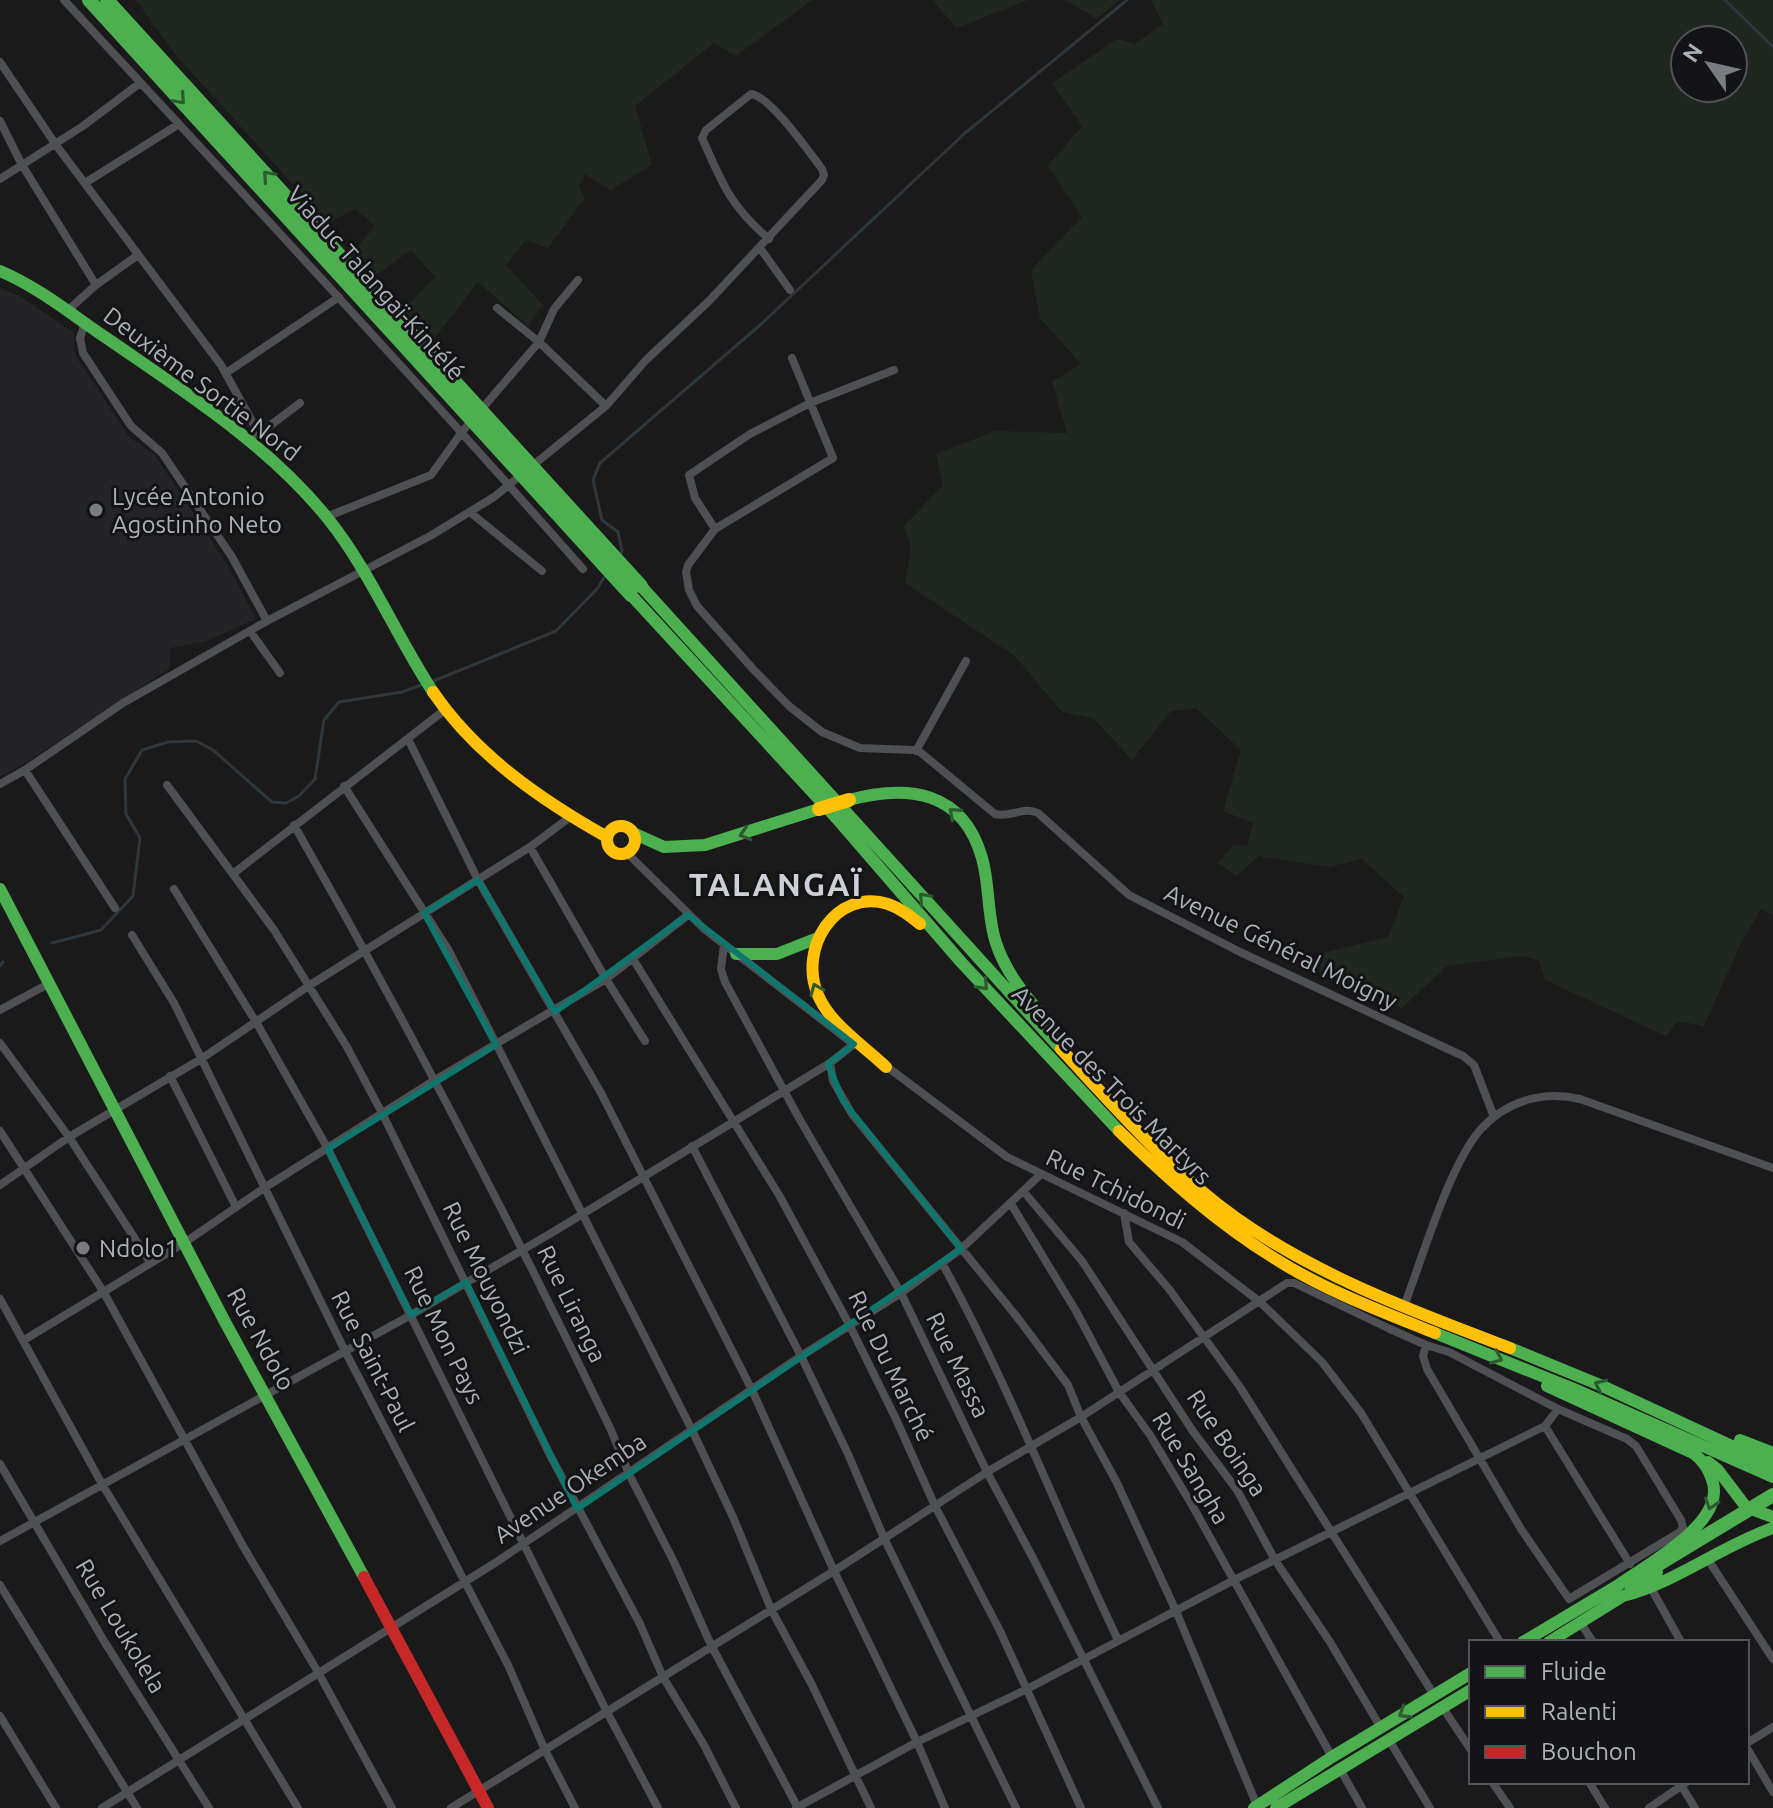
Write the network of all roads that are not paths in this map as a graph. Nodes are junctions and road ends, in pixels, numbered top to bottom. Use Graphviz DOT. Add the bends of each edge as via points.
graph roads {
  1 [pos="64,0"];
  2 [pos="89,0"];
  3 [pos="107,0"];
  4 [pos="0,62"];
  5 [pos="140,83"];
  6 [pos="0,121"];
  7 [pos="179,124"];
  8 [pos="56,145"];
  9 [pos="22,165"];
  10 [pos="0,179"];
  11 [pos="85,183"];
  12 [pos="769,239"];
  13 [pos="760,248"];
  14 [pos="138,255"];
  15 [pos="0,271"];
  16 [pos="578,280"];
  17 [pos="96,285"];
  18 [pos="790,290"];
  19 [pos="339,297"];
  20 [pos="497,308"];
  21 [pos="67,311"];
  22 [pos="85,323"];
  23 [pos="539,342"];
  24 [pos="792,358"];
  25 [pos="894,370"];
  26 [pos="226,373"];
  27 [pos="300,403"];
  28 [pos="810,403"];
  29 [pos="606,406"];
  30 [pos="462,432"];
  31 [pos="254,438"];
  32 [pos="509,486"];
  33 [pos="471,513"];
  34 [pos="326,517"];
  35 [pos="715,529"];
  36 [pos="583,569"];
  37 [pos="365,571"];
  38 [pos="542,571"];
  39 [pos="636,590"];
  40 [pos="267,621"];
  41 [pos="250,631"];
  42 [pos="966,661"];
  43 [pos="280,673"];
  44 [pos="446,709"];
  45 [pos="409,741"];
  46 [pos="916,751"];
  47 [pos="25,770"];
  48 [pos="0,784"];
  49 [pos="167,785"];
  50 [pos="344,786"];
  51 [pos="570,817"];
  52 [pos="294,825"];
  53 [pos="633,833"];
  54 [pos="607,837"];
  55 [pos="530,847"];
  56 [pos="626,852"];
  57 [pos="234,873"];
  58 [pos="478,880"];
  59 [pos="0,889"];
  60 [pos="174,889"];
  61 [pos="115,908"];
  62 [pos="424,913"];
  63 [pos="688,915"];
  64 [pos="132,935"];
  65 [pos="815,939"];
  66 [pos="730,949"];
  67 [pos="365,950"];
  68 [pos="633,959"];
  69 [pos="961,962"];
  70 [pos="606,979"];
  71 [pos="50,983"];
  72 [pos="310,985"];
  73 [pos="0,1010"];
  74 [pos="555,1012"];
  75 [pos="256,1022"];
  76 [pos="645,1041"];
  77 [pos="0,1043"];
  78 [pos="854,1044"];
  79 [pos="496,1045"];
  80 [pos="201,1059"];
  81 [pos="830,1063"];
  82 [pos="886,1067"];
  83 [pos="1088,1075"];
  84 [pos="170,1076"];
  85 [pos="435,1080"];
  86 [pos="784,1090"];
  87 [pos="114,1109"];
  88 [pos="383,1115"];
  89 [pos="1494,1117"];
  90 [pos="735,1121"];
  91 [pos="0,1131"];
  92 [pos="69,1137"];
  93 [pos="692,1146"];
  94 [pos="328,1149"];
  95 [pos="1773,1168"];
  96 [pos="26,1169"];
  97 [pos="1040,1175"];
  98 [pos="643,1177"];
  99 [pos="0,1185"];
  100 [pos="264,1188"];
  101 [pos="1024,1192"];
  102 [pos="1011,1204"];
  103 [pos="236,1207"];
  104 [pos="1124,1213"];
  105 [pos="582,1215"];
  106 [pos="184,1243"];
  107 [pos="961,1249"];
  108 [pos="523,1250"];
  109 [pos="150,1262"];
  110 [pos="942,1263"];
  111 [pos="466,1282"];
  112 [pos="103,1291"];
  113 [pos="901,1293"];
  114 [pos="0,1299"];
  115 [pos="1260,1302"];
  116 [pos="1404,1306"];
  117 [pos="411,1315"];
  118 [pos="850,1326"];
  119 [pos="1204,1337"];
  120 [pos="24,1340"];
  121 [pos="1426,1345"];
  122 [pos="345,1351"];
  123 [pos="801,1356"];
  124 [pos="1154,1369"];
  125 [pos="1528,1371"];
  126 [pos="752,1390"];
  127 [pos="1119,1392"];
  128 [pos="267,1396"];
  129 [pos="1558,1409"];
  130 [pos="1653,1410"];
  131 [pos="1081,1417"];
  132 [pos="1545,1426"];
  133 [pos="692,1430"];
  134 [pos="185,1440"];
  135 [pos="1030,1447"];
  136 [pos="1773,1453"];
  137 [pos="1480,1457"];
  138 [pos="1704,1460"];
  139 [pos="0,1464"];
  140 [pos="1773,1465"];
  141 [pos="987,1472"];
  142 [pos="629,1474"];
  143 [pos="1773,1477"];
  144 [pos="102,1484"];
  145 [pos="1410,1494"];
  146 [pos="1773,1495"];
  147 [pos="1773,1504"];
  148 [pos="935,1506"];
  149 [pos="577,1509"];
  150 [pos="1773,1517"];
  151 [pos="36,1522"];
  152 [pos="1773,1528"];
  153 [pos="1330,1533"];
  154 [pos="884,1538"];
  155 [pos="0,1541"];
  156 [pos="525,1542"];
  157 [pos="1707,1558"];
  158 [pos="1275,1560"];
  159 [pos="1630,1564"];
  160 [pos="1655,1570"];
  161 [pos="834,1571"];
  162 [pos="1234,1580"];
  163 [pos="464,1583"];
  164 [pos="0,1585"];
  165 [pos="1651,1588"];
  166 [pos="1620,1591"];
  167 [pos="771,1609"];
  168 [pos="1176,1611"];
  169 [pos="1580,1622"];
  170 [pos="391,1627"];
  171 [pos="1118,1640"];
  172 [pos="1499,1640"];
  173 [pos="1527,1640"];
  174 [pos="1552,1640"];
  175 [pos="1592,1640"];
  176 [pos="1680,1640"];
  177 [pos="711,1645"];
  178 [pos="1083,1658"];
  179 [pos="1773,1659"];
  180 [pos="318,1672"];
  181 [pos="1469,1674"];
  182 [pos="663,1677"];
  183 [pos="1027,1689"];
  184 [pos="1469,1691"];
  185 [pos="1434,1695"];
  186 [pos="1443,1708"];
  187 [pos="607,1712"];
  188 [pos="971,1715"];
  189 [pos="0,1716"];
  190 [pos="245,1719"];
  191 [pos="1773,1727"];
  192 [pos="1385,1734"];
  193 [pos="917,1742"];
  194 [pos="1749,1745"];
  195 [pos="1469,1747"];
  196 [pos="545,1750"];
  197 [pos="1749,1750"];
  198 [pos="181,1761"];
  199 [pos="1336,1763"];
  200 [pos="855,1776"];
  201 [pos="1493,1784"];
  202 [pos="1590,1784"];
  203 [pos="1682,1784"];
  204 [pos="1683,1784"];
  205 [pos="477,1791"];
  206 [pos="1773,1792"];
  207 [pos="128,1793"];
  208 [pos="1292,1804"];
  209 [pos="1256,1807"];
  210 [pos="56,1808"];
  211 [pos="102,1808"];
  212 [pos="137,1808"];
  213 [pos="209,1808"];
  214 [pos="298,1808"];
  215 [pos="392,1808"];
  216 [pos="451,1808"];
  217 [pos="488,1808"];
  218 [pos="575,1808"];
  219 [pos="658,1808"];
  220 [pos="736,1808"];
  221 [pos="797,1808"];
  222 [pos="871,1808"];
  223 [pos="945,1808"];
  224 [pos="1016,1808"];
  225 [pos="1081,1808"];
  226 [pos="1158,1808"];
  227 [pos="1276,1808"];
  228 [pos="1362,1808"];
  229 [pos="1430,1808"];
  230 [pos="1510,1808"];
  231 [pos="1605,1808"];
  232 [pos="1649,1808"];
  233 [pos="1695,1808"];
  1 -- 5 [label="street"];
  2 -- 39 [label="main road, Viaduc Talangaï-Kintélé, one-way, bridge"];
  39 -- 3 [label="main road, Viaduc Talangaï-Kintélé, one-way, bridge"];
  4 -- 8 [label="street"];
  5 -- 7 [label="street"];
  5 -- 8 [label="street"];
  6 -- 9 [label="street"];
  7 -- 11 [label="street"];
  7 -- 19 [label="street"];
  8 -- 9 [label="street"];
  8 -- 11 [label="street"];
  9 -- 10 [label="street"];
  9 -- 17 [label="street"];
  11 -- 14 [label="street"];
  12 -- 12 [label="street" via="727,195 702,138 751,94 760,96 785,123 824,175"];
  12 -- 13 [label="street"];
  13 -- 18 [label="street"];
  13 -- 29 [label="street"];
  14 -- 17 [label="street"];
  14 -- 26 [label="street"];
  15 -- 21 [label="main road, Deuxième Sortie Nord"];
  16 -- 23 [label="street" via="554,309"];
  17 -- 21 [label="street"];
  19 -- 26 [label="street"];
  19 -- 30 [label="street"];
  20 -- 23 [label="street"];
  21 -- 22 [label="main road, Deuxième Sortie Nord"];
  22 -- 31 [label="main road, Deuxième Sortie Nord"];
  22 -- 40 [label="street" via="83,353 131,426 162,453 232,557"];
  23 -- 29 [label="street"];
  23 -- 30 [label="street"];
  24 -- 28 [label="street"];
  25 -- 28 [label="street"];
  26 -- 31 [label="street"];
  27 -- 31 [label="street"];
  28 -- 35 [label="street" via="833,458"];
  28 -- 35 [label="street" via="750,434 689,475 695,498"];
  29 -- 32 [label="street"];
  30 -- 32 [label="street"];
  30 -- 34 [label="street" via="431,475"];
  31 -- 34 [label="main road, Deuxième Sortie Nord"];
  32 -- 33 [label="street"];
  32 -- 36 [label="street"];
  33 -- 37 [label="street"];
  33 -- 38 [label="street"];
  34 -- 37 [label="main road, Deuxième Sortie Nord"];
  35 -- 46 [label="street" via="688,565 688,584 697,606 753,669 789,706 835,739 860,748"];
  37 -- 40 [label="street"];
  37 -- 44 [label="main road, Deuxième Sortie Nord"];
  39 -- 69 [label="main road, Avenue des Trois Martyrs"];
  83 -- 39 [label="main road, Avenue des Trois Martyrs, one-way"];
  40 -- 41 [label="street"];
  41 -- 43 [label="street"];
  41 -- 47 [label="street" via="123,703"];
  42 -- 46 [label="street"];
  44 -- 45 [label="street"];
  44 -- 51 [label="main road, Deuxième Sortie Nord" via="494,759"];
  45 -- 50 [label="street"];
  45 -- 58 [label="street"];
  46 -- 89 [label="street, Avenue Général Moigny" via="995,814 1026,809 1038,813 1129,895 1463,1056 1474,1065"];
  47 -- 48 [label="street"];
  47 -- 61 [label="street"];
  49 -- 57 [label="street, Rue Mouyondzi"];
  50 -- 52 [label="street"];
  50 -- 62 [label="street"];
  51 -- 54 [label="main road, Deuxième Sortie Nord"];
  51 -- 55 [label="street"];
  52 -- 57 [label="street"];
  52 -- 67 [label="street, Rue Liranga"];
  53 -- 54 [label="main road" via="619,826"];
  53 -- 56 [label="main road" via="634,843"];
  83 -- 53 [label="main road, one-way, bridge" via="1004,963 979,846 965,822 942,802 916,792 889,790 705,845 664,847"];
  54 -- 56 [label="main road, Deuxième Sortie Nord" via="610,849"];
  55 -- 58 [label="street"];
  55 -- 70 [label="street"];
  56 -- 63 [label="street, Rue Tchidondi"];
  57 -- 72 [label="street, Rue Mouyondzi"];
  58 -- 62 [label="street"];
  58 -- 74 [label="street"];
  59 -- 71 [label="main road, Rue Ndolo"];
  60 -- 75 [label="street, Rue Mon Pays"];
  62 -- 67 [label="street"];
  62 -- 79 [label="street"];
  63 -- 66 [label="street, Rue Tchidondi"];
  63 -- 68 [label="street"];
  64 -- 80 [label="street, Rue Saint-Paul"];
  65 -- 66 [label="main road" via="784,954 756,956"];
  65 -- 69 [label="main road" via="845,908 882,903 909,915"];
  82 -- 65 [label="main road, one-way" via="818,997 810,972"];
  66 -- 78 [label="street, Rue Tchidondi"];
  66 -- 86 [label="street, Rue Massa" via="721,969 725,982"];
  67 -- 72 [label="street"];
  67 -- 85 [label="street, Rue Liranga"];
  68 -- 70 [label="street"];
  68 -- 90 [label="street, Rue Du Marché"];
  69 -- 125 [label="main road, Avenue des Trois Martyrs, one-way" via="1115,1127 1229,1228 1347,1297"];
  70 -- 74 [label="street"];
  70 -- 76 [label="street"];
  71 -- 73 [label="street"];
  71 -- 87 [label="main road, Rue Ndolo"];
  72 -- 75 [label="street"];
  72 -- 88 [label="street, Rue Mouyondzi"];
  74 -- 79 [label="street"];
  74 -- 98 [label="street"];
  75 -- 80 [label="street"];
  75 -- 94 [label="street, Rue Mon Pays"];
  77 -- 92 [label="street"];
  78 -- 81 [label="street"];
  78 -- 82 [label="street, Rue Tchidondi"];
  79 -- 85 [label="street"];
  79 -- 105 [label="street"];
  80 -- 84 [label="street"];
  80 -- 100 [label="street, Rue Saint-Paul"];
  81 -- 86 [label="street"];
  81 -- 107 [label="street" via="843,1101"];
  82 -- 97 [label="street, Rue Tchidondi" via="986,1143"];
  83 -- 116 [label="main road, Avenue des Trois Martyrs" via="1164,1158 1235,1217 1325,1272"];
  84 -- 87 [label="street"];
  84 -- 103 [label="street"];
  85 -- 88 [label="street"];
  85 -- 108 [label="street, Rue Liranga"];
  86 -- 90 [label="street"];
  86 -- 113 [label="street, Rue Massa"];
  87 -- 92 [label="street"];
  87 -- 106 [label="main road, Rue Ndolo"];
  88 -- 94 [label="street"];
  88 -- 111 [label="street, Rue Mouyondzi"];
  89 -- 95 [label="street" via="1519,1102 1562,1094"];
  89 -- 116 [label="street" via="1474,1139 1454,1178"];
  90 -- 93 [label="street"];
  90 -- 118 [label="street, Rue Du Marché"];
  91 -- 96 [label="street"];
  92 -- 96 [label="street"];
  92 -- 109 [label="street"];
  93 -- 98 [label="street"];
  93 -- 123 [label="street"];
  94 -- 100 [label="street"];
  94 -- 117 [label="street, Rue Mon Pays"];
  96 -- 99 [label="street"];
  96 -- 112 [label="street"];
  97 -- 101 [label="street, Avenue Okemba"];
  97 -- 104 [label="street, Rue Tchidondi"];
  98 -- 105 [label="street"];
  98 -- 126 [label="street"];
  100 -- 103 [label="street"];
  100 -- 122 [label="street, Rue Saint-Paul"];
  101 -- 102 [label="street, Avenue Okemba"];
  101 -- 124 [label="street, Rue Boinga" via="1082,1261"];
  102 -- 107 [label="street, Avenue Okemba"];
  102 -- 127 [label="street, Rue Sangha"];
  103 -- 106 [label="street"];
  104 -- 115 [label="street, Rue Tchidondi" via="1182,1242"];
  104 -- 119 [label="street" via="1129,1242"];
  105 -- 108 [label="street"];
  105 -- 133 [label="street"];
  106 -- 109 [label="street"];
  106 -- 128 [label="main road, Rue Ndolo"];
  107 -- 110 [label="street, Avenue Okemba"];
  107 -- 131 [label="street" via="1068,1385"];
  108 -- 111 [label="street"];
  108 -- 142 [label="street, Rue Liranga"];
  109 -- 112 [label="street"];
  110 -- 113 [label="street, Avenue Okemba"];
  110 -- 135 [label="street"];
  111 -- 117 [label="street"];
  111 -- 149 [label="street, Rue Mouyondzi"];
  112 -- 120 [label="street"];
  112 -- 134 [label="street"];
  113 -- 118 [label="street, Avenue Okemba"];
  113 -- 141 [label="street, Rue Massa"];
  114 -- 120 [label="street"];
  115 -- 119 [label="street"];
  115 -- 121 [label="street" via="1283,1284 1294,1283"];
  115 -- 145 [label="street, Rue Tchidondi" via="1322,1362 1361,1413"];
  130 -- 116 [label="main road, Avenue des Trois Martyrs, one-way"];
  117 -- 122 [label="street"];
  117 -- 156 [label="street, Rue Mon Pays"];
  118 -- 123 [label="street, Avenue Okemba"];
  118 -- 148 [label="street, Rue Du Marché"];
  119 -- 124 [label="street"];
  119 -- 153 [label="street"];
  120 -- 144 [label="street"];
  121 -- 129 [label="street"];
  121 -- 137 [label="street" via="1427,1369"];
  122 -- 128 [label="street"];
  122 -- 163 [label="street, Rue Saint-Paul"];
  123 -- 126 [label="street, Avenue Okemba"];
  123 -- 154 [label="street"];
  124 -- 127 [label="street"];
  124 -- 158 [label="street, Rue Boinga" via="1237,1490"];
  125 -- 138 [label="main road" via="1564,1396"];
  125 -- 143 [label="main road, Avenue des Trois Martyrs"];
  126 -- 133 [label="street, Avenue Okemba"];
  126 -- 161 [label="street"];
  127 -- 131 [label="street"];
  127 -- 162 [label="street, Rue Sangha" via="1150,1435"];
  128 -- 134 [label="street"];
  128 -- 170 [label="main road, Rue Ndolo"];
  129 -- 132 [label="street"];
  129 -- 159 [label="street" via="1632,1442 1681,1520 1680,1532"];
  130 -- 136 [label="main road"];
  130 -- 140 [label="main road, Avenue des Trois Martyrs"];
  131 -- 135 [label="street"];
  131 -- 168 [label="street"];
  132 -- 137 [label="street"];
  132 -- 159 [label="street"];
  133 -- 142 [label="street, Avenue Okemba"];
  133 -- 167 [label="street"];
  134 -- 144 [label="street"];
  134 -- 180 [label="street"];
  135 -- 141 [label="street"];
  135 -- 171 [label="street"];
  137 -- 145 [label="street"];
  137 -- 159 [label="street" via="1569,1599"];
  138 -- 150 [label="main road" via="1746,1507"];
  138 -- 166 [label="main road, one-way" via="1715,1489 1705,1520"];
  139 -- 151 [label="street, Rue Loukolela"];
  141 -- 148 [label="street"];
  141 -- 178 [label="street, Rue Massa"];
  142 -- 149 [label="street, Avenue Okemba"];
  142 -- 177 [label="street, Rue Liranga"];
  144 -- 151 [label="street"];
  144 -- 190 [label="street"];
  145 -- 153 [label="street"];
  145 -- 172 [label="street, Rue Tchidondi"];
  146 -- 160 [label="main road, bridge"];
  147 -- 160 [label="main road"];
  148 -- 154 [label="street"];
  148 -- 183 [label="street, Rue Du Marché"];
  149 -- 156 [label="street, Avenue Okemba"];
  149 -- 182 [label="street, Rue Mouyondzi"];
  151 -- 155 [label="street"];
  151 -- 198 [label="street, Rue Loukolela"];
  152 -- 157 [label="main road"];
  153 -- 158 [label="street"];
  153 -- 185 [label="street"];
  154 -- 161 [label="street"];
  154 -- 188 [label="street"];
  156 -- 163 [label="street, Avenue Okemba"];
  156 -- 187 [label="street, Rue Mon Pays"];
  157 -- 165 [label="main road"];
  157 -- 179 [label="street"];
  158 -- 162 [label="street"];
  158 -- 192 [label="street, Rue Boinga"];
  160 -- 166 [label="main road"];
  161 -- 167 [label="street"];
  161 -- 193 [label="street"];
  162 -- 168 [label="street"];
  162 -- 199 [label="street, Rue Sangha"];
  163 -- 170 [label="street, Avenue Okemba"];
  163 -- 196 [label="street, Rue Saint-Paul"];
  164 -- 207 [label="street"];
  165 -- 166 [label="main road"];
  165 -- 176 [label="street"];
  166 -- 169 [label="main road"];
  166 -- 173 [label="main road"];
  167 -- 177 [label="street"];
  167 -- 200 [label="street"];
  168 -- 171 [label="street"];
  168 -- 209 [label="street"];
  169 -- 174 [label="main road"];
  169 -- 175 [label="street"];
  170 -- 180 [label="street, Avenue Okemba"];
  170 -- 205 [label="main road, Rue Ndolo"];
  171 -- 178 [label="street"];
  177 -- 182 [label="street"];
  177 -- 221 [label="street, Rue Liranga"];
  178 -- 183 [label="street"];
  178 -- 226 [label="street, Rue Massa"];
  180 -- 190 [label="street, Avenue Okemba"];
  180 -- 215 [label="street"];
  181 -- 185 [label="main road"];
  182 -- 187 [label="street"];
  182 -- 220 [label="street, Rue Mouyondzi"];
  183 -- 188 [label="street"];
  183 -- 225 [label="street, Rue Du Marché"];
  184 -- 186 [label="main road"];
  185 -- 192 [label="main road, one-way"];
  186 -- 192 [label="main road"];
  186 -- 195 [label="street"];
  187 -- 196 [label="street"];
  187 -- 219 [label="street, Rue Mon Pays"];
  188 -- 193 [label="street"];
  188 -- 224 [label="street"];
  189 -- 210 [label="street"];
  190 -- 198 [label="street, Avenue Okemba"];
  190 -- 214 [label="street"];
  191 -- 194 [label="street"];
  192 -- 199 [label="main road"];
  192 -- 229 [label="street, Rue Boinga"];
  193 -- 200 [label="street"];
  193 -- 223 [label="street"];
  196 -- 205 [label="street"];
  196 -- 218 [label="street, Rue Saint-Paul"];
  197 -- 206 [label="street"];
  198 -- 207 [label="street, Avenue Okemba"];
  198 -- 213 [label="street, Rue Loukolela"];
  199 -- 208 [label="main road"];
  199 -- 209 [label="main road"];
  199 -- 228 [label="street, Rue Sangha"];
  200 -- 221 [label="street"];
  200 -- 222 [label="street"];
  201 -- 230 [label="street"];
  202 -- 231 [label="street"];
  203 -- 232 [label="street"];
  204 -- 233 [label="street"];
  205 -- 216 [label="street"];
  205 -- 217 [label="main road, Rue Ndolo"];
  207 -- 211 [label="street, Avenue Okemba"];
  207 -- 212 [label="street"];
  208 -- 227 [label="main road"];
}
